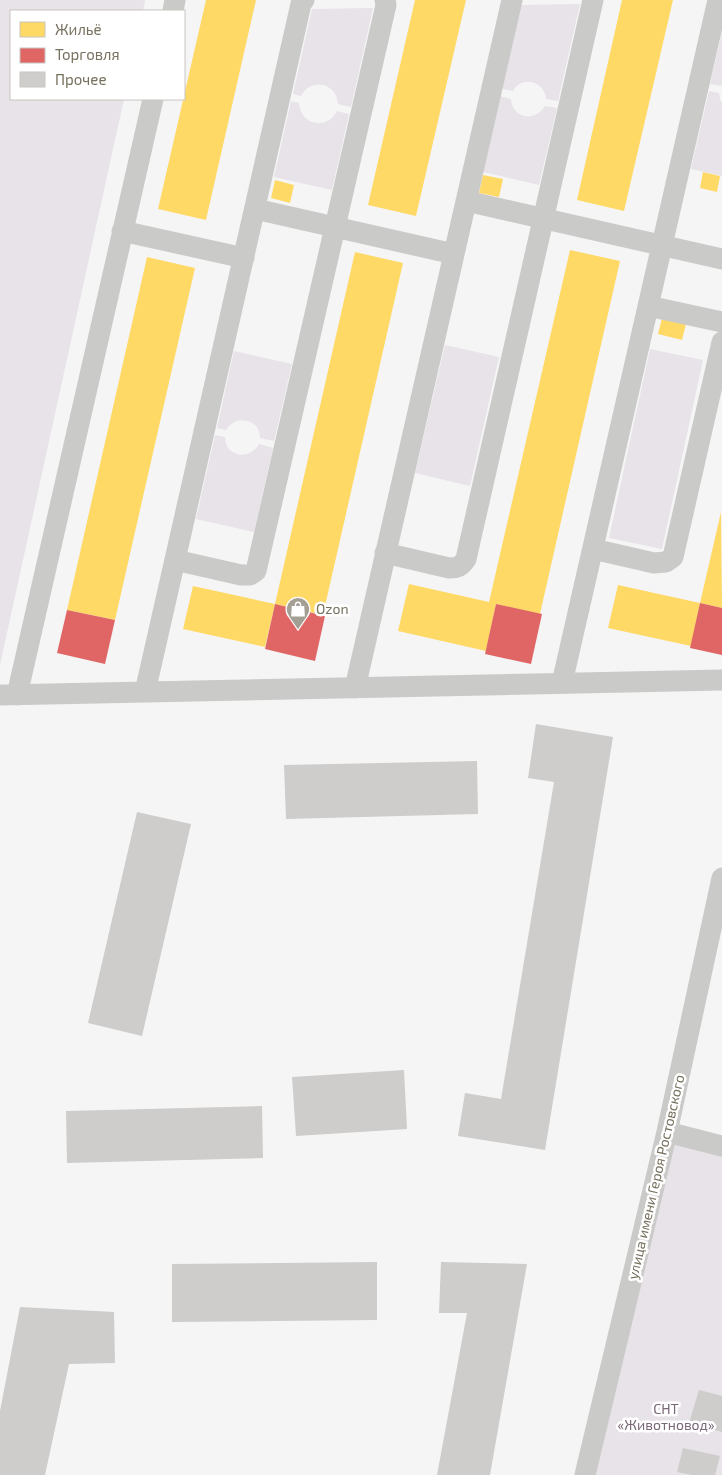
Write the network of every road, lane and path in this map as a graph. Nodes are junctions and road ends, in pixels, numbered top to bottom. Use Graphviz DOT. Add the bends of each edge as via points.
graph roads {
  1 [pos="304,0"];
  2 [pos="385,0"];
  3 [pos="512,0"];
  4 [pos="593,0"];
  5 [pos="718,0"];
  6 [pos="153,100"];
  7 [pos="466,201"];
  8 [pos="255,209"];
  9 [pos="543,219"];
  10 [pos="335,227"];
  11 [pos="122,231"];
  12 [pos="662,246"];
  13 [pos="454,254"];
  14 [pos="244,258"];
  15 [pos="722,259"];
  16 [pos="648,306"];
  17 [pos="722,322"];
  18 [pos="722,342"];
  19 [pos="592,549"];
  20 [pos="385,554"];
  21 [pos="175,560"];
  22 [pos="722,680"];
  23 [pos="562,683"];
  24 [pos="355,688"];
  25 [pos="145,692"];
  26 [pos="8,695"];
  27 [pos="722,878"];
  28 [pos="668,1132"];
  29 [pos="722,1146"];
  30 [pos="585,1475"];
  1 -- 8 [label="street"];
  2 -- 10 [label="street"];
  3 -- 7 [label="street"];
  4 -- 9 [label="street"];
  5 -- 12 [label="street"];
  6 -- 11 [label="street"];
  7 -- 9 [label="street"];
  7 -- 13 [label="street"];
  8 -- 10 [label="street"];
  8 -- 14 [label="street"];
  9 -- 12 [label="street"];
  9 -- 20 [label="street" via="466,559 463,565 449,568"];
  10 -- 13 [label="street"];
  10 -- 21 [label="street" via="256,571 241,575"];
  11 -- 14 [label="street"];
  11 -- 26 [label="street"];
  12 -- 15 [label="street"];
  12 -- 16 [label="street"];
  13 -- 20 [label="street"];
  14 -- 21 [label="street"];
  16 -- 17 [label="street"];
  16 -- 19 [label="street"];
  18 -- 19 [label="street" via="672,557 666,562 654,563"];
  19 -- 23 [label="street"];
  20 -- 24 [label="street"];
  21 -- 25 [label="street"];
  22 -- 23 [label="street"];
  23 -- 24 [label="street"];
  24 -- 25 [label="street"];
  25 -- 26 [label="street"];
  27 -- 28 [label="street, улица имени Героя Ростовского"];
  28 -- 29 [label="street"];
  28 -- 30 [label="street, улица имени Героя Ростовского"];
}
